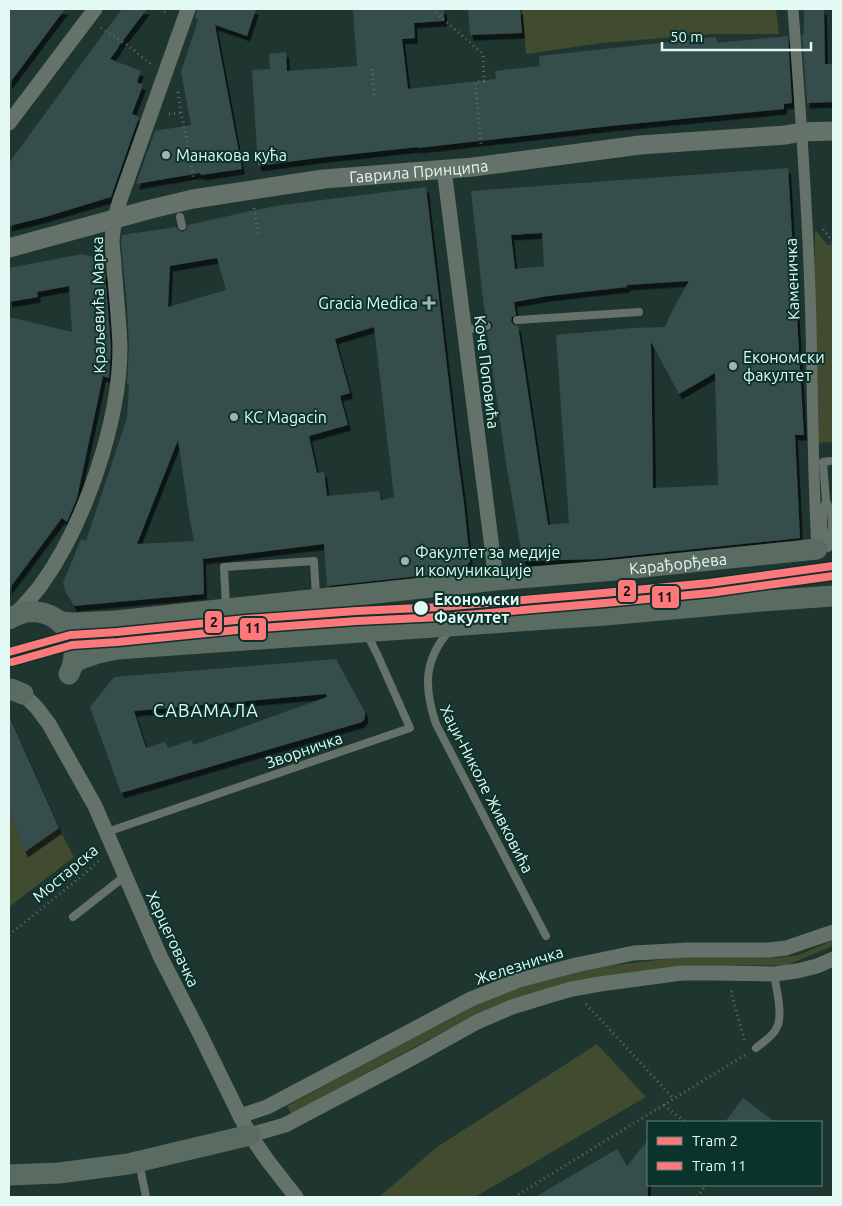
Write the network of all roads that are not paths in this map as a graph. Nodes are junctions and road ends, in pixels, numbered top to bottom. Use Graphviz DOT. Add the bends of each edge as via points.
graph roads {
  1 [pos="95,9"];
  2 [pos="188,9"];
  3 [pos="793,9"];
  4 [pos="9,123"];
  5 [pos="833,131"];
  6 [pos="801,132"];
  7 [pos="444,169"];
  8 [pos="115,218"];
  9 [pos="9,248"];
  10 [pos="639,312"];
  11 [pos="517,320"];
  12 [pos="487,326"];
  13 [pos="464,330"];
  14 [pos="830,461"];
  15 [pos="826,501"];
  16 [pos="817,549"];
  17 [pos="496,580"];
  18 [pos="833,596"];
  19 [pos="316,600"];
  20 [pos="226,609"];
  21 [pos="11,618"];
  22 [pos="60,622"];
  23 [pos="454,626"];
  24 [pos="366,632"];
  25 [pos="14,691"];
  26 [pos="107,832"];
  27 [pos="125,876"];
  28 [pos="73,917"];
  29 [pos="833,932"];
  30 [pos="546,936"];
  31 [pos="833,960"];
  32 [pos="774,974"];
  33 [pos="756,1048"];
  34 [pos="240,1116"];
  35 [pos="250,1135"];
  36 [pos="139,1161"];
  37 [pos="9,1175"];
  38 [pos="146,1197"];
  39 [pos="296,1197"];
  1 -- 4 [label="street"];
  2 -- 8 [label="street, Краљевића Марка"];
  3 -- 6 [label="street, Каменичка"];
  5 -- 6 [label="street, Гаврила Принципа"];
  6 -- 7 [label="street, Гаврила Принципа" via="640,145"];
  6 -- 16 [label="street, Каменичка" via="809,275"];
  7 -- 8 [label="street, Гаврила Принципа" via="324,179 193,199"];
  7 -- 13 [label="street, Коче Поповића"];
  8 -- 9 [label="street, Гаврила Принципа"];
  8 -- 21 [label="street, Краљевића Марка" via="112,241 120,347 112,416 99,464 74,527 58,559"];
  10 -- 11 [label="lane"];
  12 -- 13 [label="lane"];
  13 -- 17 [label="street, Коче Поповића"];
  14 -- 15 [label="lane" via="823,462"];
  15 -- 15 [label="lane" via="823,526 828,548 832,525 831,510"];
  16 -- 17 [label="main road, Карађорђева"];
  17 -- 19 [label="main road, Карађорђева"];
  18 -- 23 [label="main road"];
  19 -- 20 [label="main road, Карађорђева"];
  19 -- 20 [label="lane" via="314,561 224,567"];
  20 -- 22 [label="main road, Карађорђева" via="116,621"];
  21 -- 22 [label="main road" via="26,612 38,612"];
  22 -- 24 [label="main road" via="72,640 74,651 70,669 82,658 117,649"];
  23 -- 24 [label="main road"];
  23 -- 30 [label="lane, Хаџи-Николе Живковића" via="432,656 427,681 429,705"];
  24 -- 26 [label="lane, Зворничка" via="410,728"];
  25 -- 26 [label="street, Херцеговачка" via="38,708 49,724"];
  26 -- 27 [label="street, Херцеговачка"];
  27 -- 28 [label="lane"];
  27 -- 34 [label="street, Херцеговачка" via="160,956"];
  29 -- 34 [label="street, Железничка" via="770,950 634,952 519,980 471,999 267,1107"];
  31 -- 32 [label="street"];
  32 -- 33 [label="lane" via="780,1009 778,1028"];
  32 -- 35 [label="street" via="682,973 572,989 512,1007 477,1022 285,1125"];
  34 -- 35 [label="street, Херцеговачка"];
  35 -- 36 [label="main road"];
  35 -- 39 [label="street, Херцеговачка"];
  36 -- 37 [label="main road" via="59,1174"];
  36 -- 38 [label="lane"];
}
